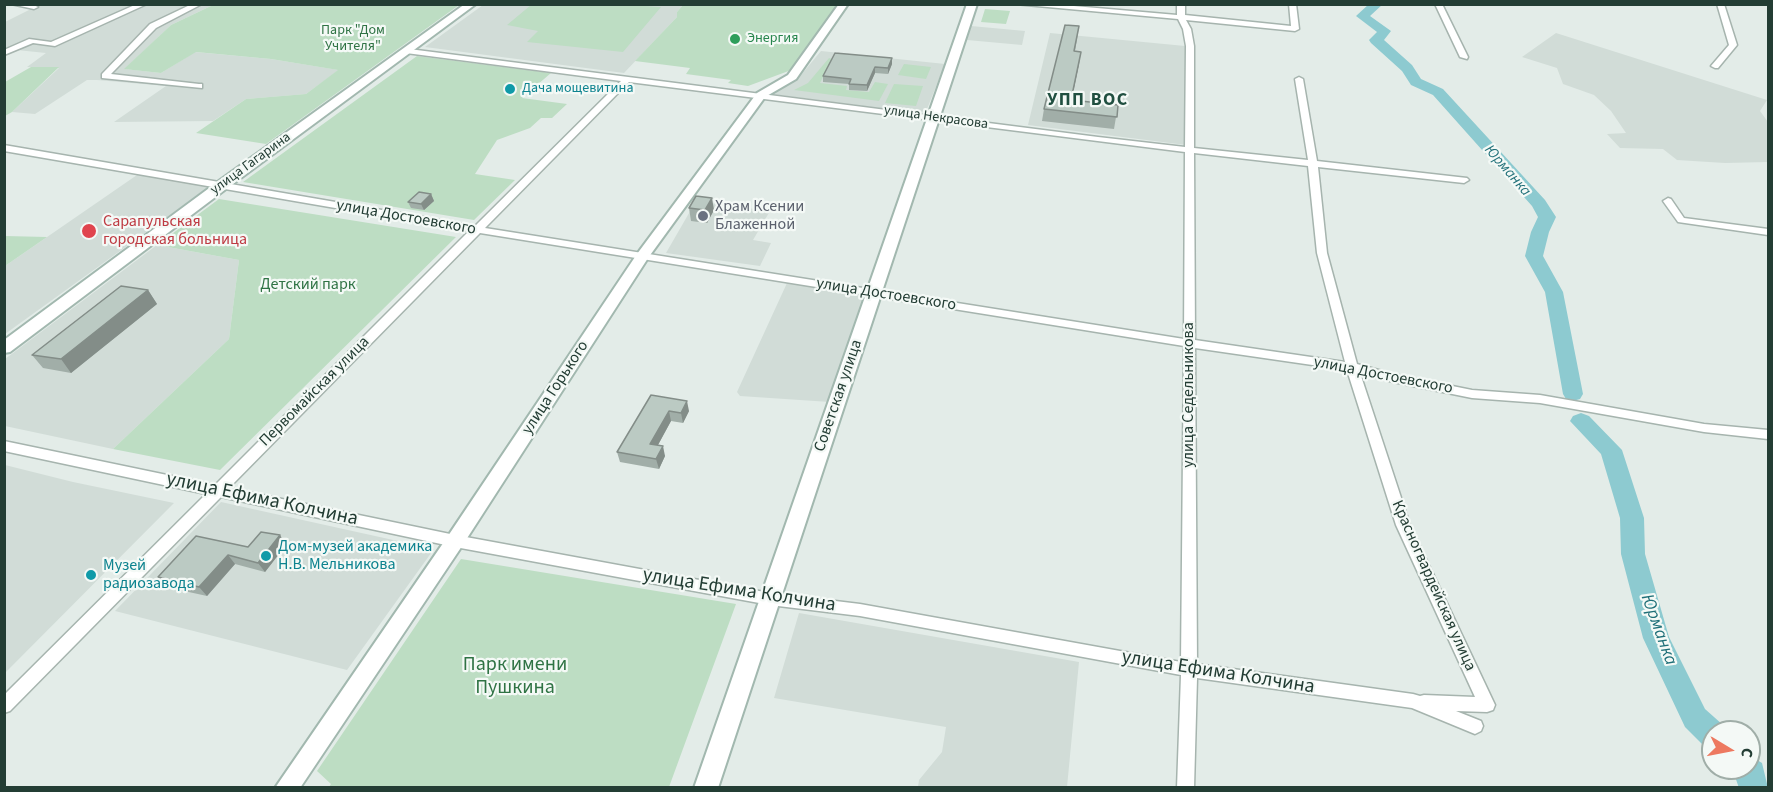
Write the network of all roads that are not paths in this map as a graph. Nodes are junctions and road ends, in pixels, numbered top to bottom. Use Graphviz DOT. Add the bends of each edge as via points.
graph roads {
  1 [pos="14,4"];
  2 [pos="144,4"];
  3 [pos="199,4"];
  4 [pos="472,4"];
  5 [pos="844,4"];
  6 [pos="972,4"];
  7 [pos="1018,4"];
  8 [pos="1181,4"];
  9 [pos="1292,4"];
  10 [pos="1438,4"];
  11 [pos="1720,4"];
  12 [pos="34,7"];
  13 [pos="1181,17"];
  14 [pos="409,51"];
  15 [pos="4,53"];
  16 [pos="1464,57"];
  17 [pos="1715,66"];
  18 [pos="627,79"];
  19 [pos="1299,79"];
  20 [pos="199,86"];
  21 [pos="761,95"];
  22 [pos="933,118"];
  23 [pos="4,148"];
  24 [pos="1190,152"];
  25 [pos="1313,166"];
  26 [pos="1464,180"];
  27 [pos="220,186"];
  28 [pos="1668,201"];
  29 [pos="478,230"];
  30 [pos="1768,232"];
  31 [pos="642,257"];
  32 [pos="874,293"];
  33 [pos="1190,344"];
  34 [pos="4,348"];
  35 [pos="1352,367"];
  36 [pos="1768,435"];
  37 [pos="4,446"];
  38 [pos="216,490"];
  39 [pos="455,541"];
  40 [pos="770,599"];
  41 [pos="1188,670"];
  42 [pos="1413,701"];
  43 [pos="4,706"];
  44 [pos="1475,726"];
  45 [pos="286,788"];
  46 [pos="706,788"];
  47 [pos="1185,788"];
  1 -- 12 [label="street"];
  2 -- 15 [label="street" via="52,45 32,40"];
  3 -- 20 [label="street" via="153,26 105,76"];
  4 -- 14 [label="street, улица Гагарина"];
  5 -- 21 [label="street, улица Горького" via="792,77"];
  6 -- 22 [label="street, Советская улица"];
  7 -- 13 [label="street"];
  8 -- 13 [label="street, улица Седельникова"];
  9 -- 13 [label="street" via="1295,28"];
  10 -- 16 [label="street"];
  11 -- 17 [label="street" via="1733,45"];
  13 -- 24 [label="street, улица Седельникова" via="1190,46"];
  14 -- 18 [label="street, улица Некрасова"];
  14 -- 27 [label="street, улица Гагарина"];
  18 -- 21 [label="street, улица Некрасова"];
  18 -- 29 [label="street, Первомайская улица"];
  19 -- 25 [label="street, Красногвардейская улица"];
  21 -- 22 [label="street, улица Некрасова"];
  21 -- 31 [label="street, улица Горького"];
  22 -- 24 [label="street, улица Некрасова"];
  22 -- 32 [label="street, Советская улица"];
  23 -- 27 [label="street, улица Достоевского"];
  24 -- 25 [label="street, улица Некрасова"];
  24 -- 33 [label="street, улица Седельникова"];
  25 -- 26 [label="street, улица Некрасова"];
  25 -- 35 [label="street, Красногвардейская улица" via="1322,253"];
  27 -- 29 [label="street, улица Достоевского"];
  27 -- 34 [label="street, улица Гагарина"];
  28 -- 30 [label="street" via="1681,220"];
  29 -- 31 [label="street, улица Достоевского"];
  29 -- 38 [label="street, Первомайская улица"];
  31 -- 32 [label="street, улица Достоевского"];
  31 -- 39 [label="street, улица Горького"];
  32 -- 33 [label="street, улица Достоевского"];
  32 -- 40 [label="street, Советская улица"];
  33 -- 35 [label="street, улица Достоевского"];
  33 -- 41 [label="street, улица Седельникова"];
  35 -- 36 [label="street, улица Достоевского" via="1473,394 1540,399 1704,429"];
  35 -- 42 [label="street, Красногвардейская улица" via="1403,525 1487,705"];
  37 -- 38 [label="street, улица Ефима Колчина"];
  38 -- 39 [label="street, улица Ефима Колчина"];
  38 -- 43 [label="street, Первомайская улица"];
  39 -- 40 [label="street, улица Ефима Колчина"];
  39 -- 45 [label="street, улица Горького"];
  40 -- 41 [label="street, улица Ефима Колчина" via="860,610"];
  40 -- 46 [label="street, Советская улица"];
  41 -- 42 [label="street, улица Ефима Колчина"];
  41 -- 47 [label="street, улица Седельникова"];
  42 -- 44 [label="street, улица Ефима Колчина"];
}
